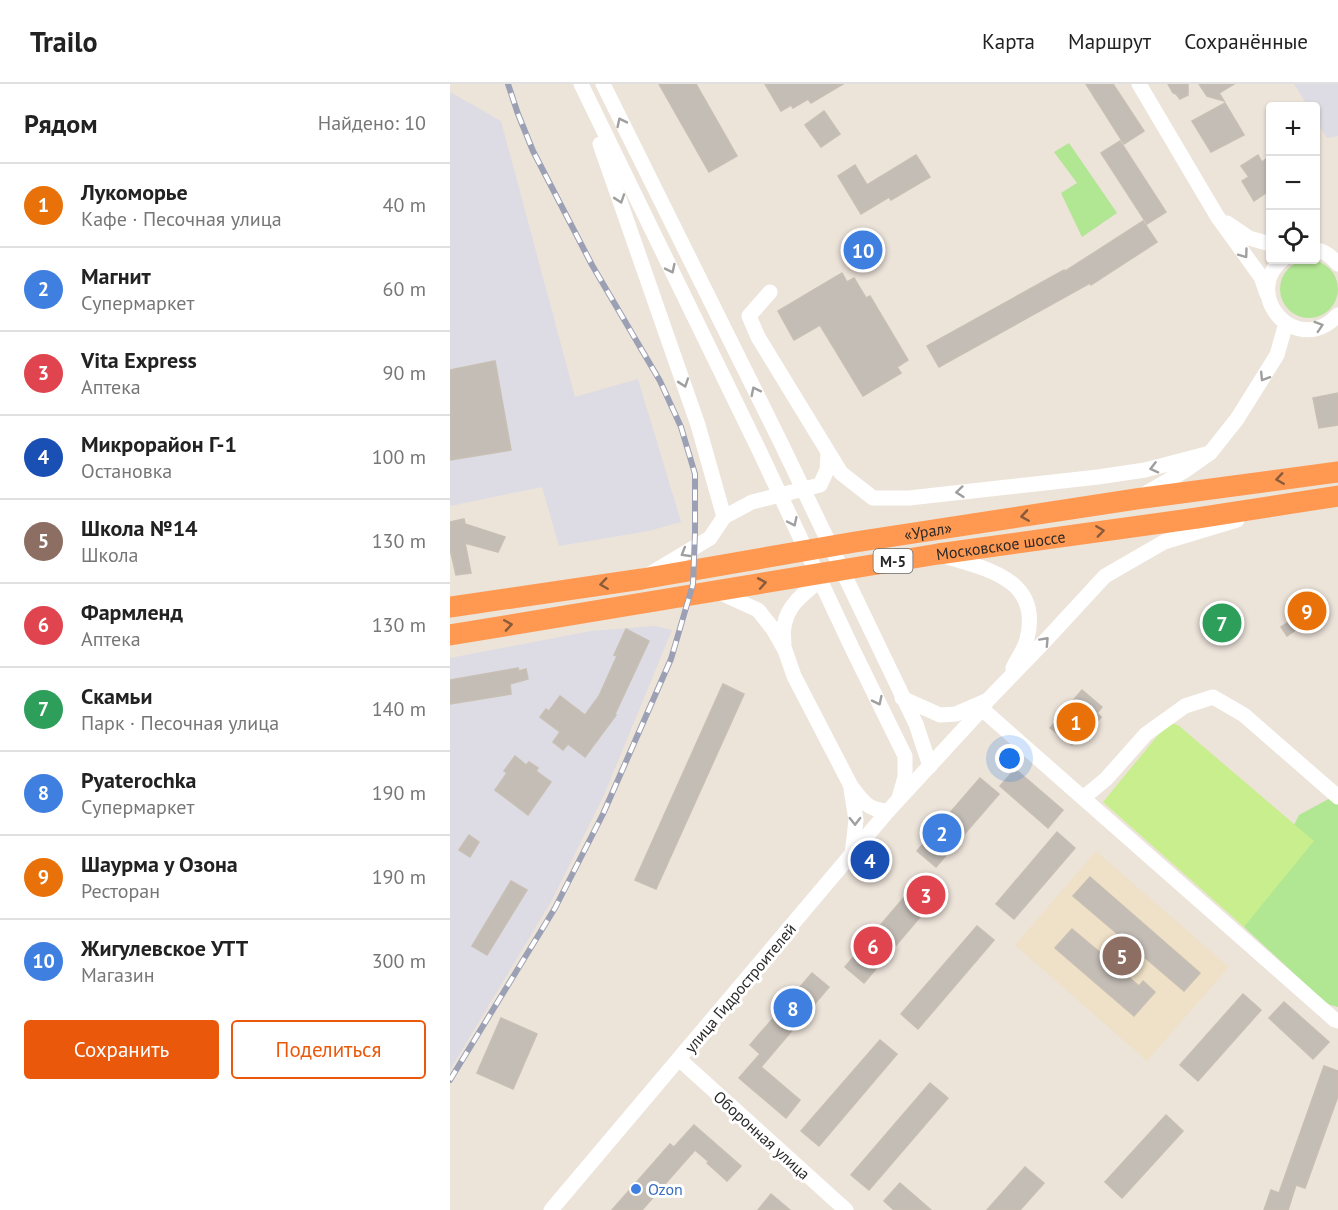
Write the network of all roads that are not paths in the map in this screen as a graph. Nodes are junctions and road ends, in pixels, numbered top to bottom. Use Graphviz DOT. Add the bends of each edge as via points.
graph roads {
  1 [pos="580,84"];
  2 [pos="603,84"];
  3 [pos="1139,84"];
  4 [pos="1217,216"];
  5 [pos="1266,243"];
  6 [pos="1320,252"];
  7 [pos="1277,264"];
  8 [pos="1338,264"];
  9 [pos="770,292"];
  10 [pos="1267,294"];
  11 [pos="1338,315"];
  12 [pos="1286,323"];
  13 [pos="828,453"];
  14 [pos="1210,453"];
  15 [pos="1338,472"];
  16 [pos="1338,496"];
  17 [pos="1136,498"];
  18 [pos="1298,502"];
  19 [pos="724,517"];
  20 [pos="938,554"];
  21 [pos="832,572"];
  22 [pos="642,579"];
  23 [pos="716,591"];
  24 [pos="450,607"];
  25 [pos="450,635"];
  26 [pos="785,650"];
  27 [pos="1004,684"];
  28 [pos="902,698"];
  29 [pos="984,705"];
  30 [pos="930,766"];
  31 [pos="851,786"];
  32 [pos="1338,797"];
  33 [pos="1083,798"];
  34 [pos="893,806"];
  35 [pos="852,855"];
  36 [pos="1338,1021"];
  37 [pos="679,1059"];
  38 [pos="551,1210"];
  39 [pos="846,1210"];
  1 -- 19 [label="street, one-way" via="698,425"];
  1 -- 34 [label="street, one-way" via="905,756 903,789"];
  28 -- 2 [label="street, one-way"];
  3 -- 4 [label="street"];
  4 -- 5 [label="street" via="1249,238"];
  4 -- 10 [label="street, one-way" via="1261,277"];
  6 -- 8 [label="street"];
  7 -- 10 [label="street" via="1269,278"];
  9 -- 13 [label="street" via="749,316"];
  10 -- 12 [label="street" via="1271,307"];
  12 -- 11 [label="street, one-way" via="1299,329 1313,329"];
  12 -- 14 [label="street, one-way" via="1277,355 1237,419"];
  14 -- 13 [label="street, one-way" via="1145,470 909,498 873,498 841,473"];
  13 -- 19 [label="street" via="827,470 820,484 752,502"];
  14 -- 17 [label="street"];
  15 -- 17 [label="highway, «Урал» / М-5, one-way"];
  16 -- 18 [label="highway, Московское шоссе / М-5"];
  17 -- 22 [label="highway, «Урал» / М-5, one-way"];
  20 -- 18 [label="highway, Московское шоссе / М-5, one-way"];
  27 -- 18 [label="street, улица Гидростроителей, one-way" via="1105,576 1164,542"];
  19 -- 22 [label="street, one-way" via="710,538"];
  20 -- 21 [label="highway, Московское шоссе / М-5"];
  20 -- 27 [label="street" via="988,570 1023,593 1030,616 1027,640"];
  23 -- 21 [label="highway, Московское шоссе / М-5, one-way"];
  21 -- 26 [label="street" via="800,596 786,614 782,631"];
  22 -- 24 [label="highway, «Урал» / М-5, one-way"];
  25 -- 23 [label="highway, Московское шоссе / М-5, one-way"];
  23 -- 26 [label="street" via="758,610"];
  26 -- 31 [label="street" via="794,676"];
  27 -- 29 [label="street, улица Гидростроителей"];
  28 -- 29 [label="street" via="940,715"];
  28 -- 30 [label="street" via="916,724"];
  29 -- 30 [label="street, улица Гидростроителей"];
  29 -- 33 [label="street"];
  30 -- 34 [label="street, улица Гидростроителей"];
  31 -- 34 [label="street" via="863,802 876,810"];
  31 -- 35 [label="street, one-way" via="856,820"];
  32 -- 33 [label="street" via="1244,716 1212,698 1185,706 1146,734 1106,779"];
  33 -- 36 [label="street"];
  34 -- 35 [label="street, улица Гидростроителей"];
  35 -- 37 [label="street, улица Гидростроителей"];
  37 -- 38 [label="street, улица Гидростроителей"];
  37 -- 39 [label="street, Оборонная улица"];
}
